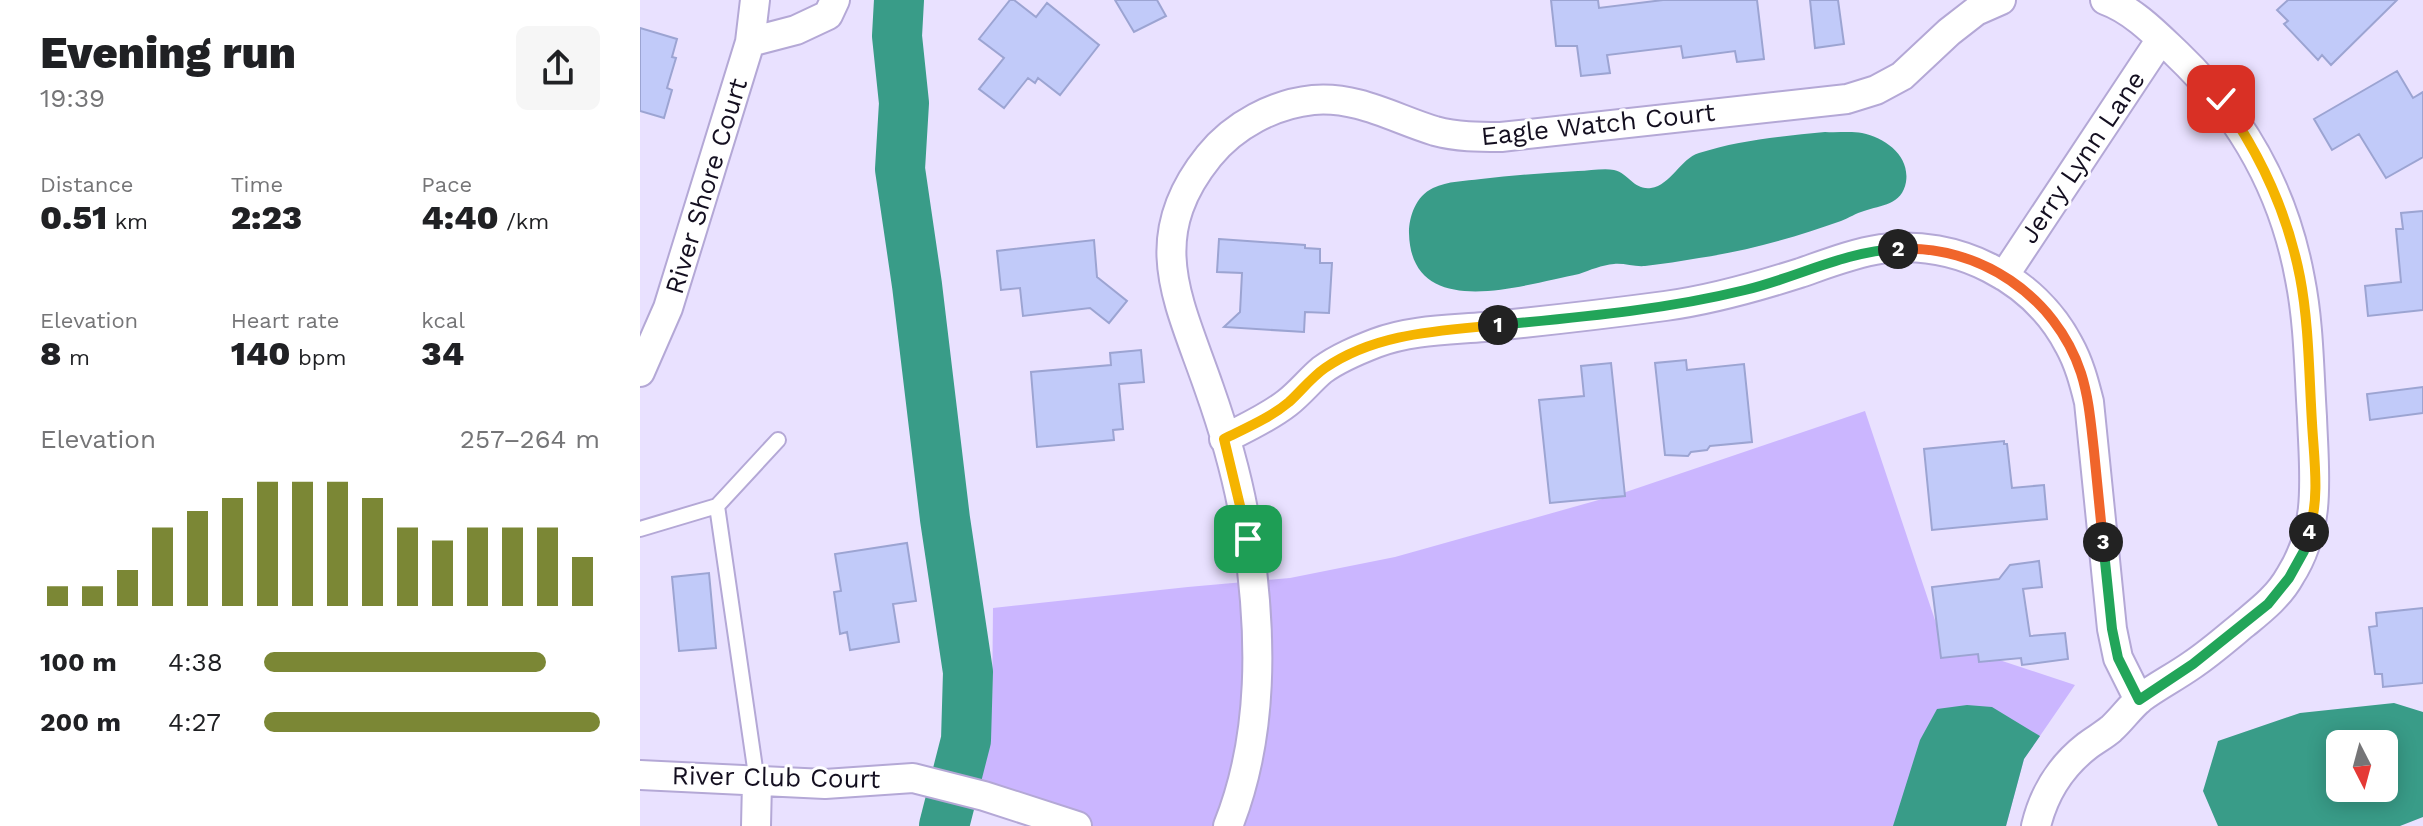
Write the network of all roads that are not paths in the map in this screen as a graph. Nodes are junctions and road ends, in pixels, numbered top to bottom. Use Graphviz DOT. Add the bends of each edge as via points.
graph roads {
  1 [pos="755,0"];
  2 [pos="835,0"];
  3 [pos="2001,0"];
  4 [pos="2105,0"];
  5 [pos="2161,39"];
  6 [pos="750,42"];
  7 [pos="2004,276"];
  8 [pos="640,372"];
  9 [pos="1224,439"];
  10 [pos="778,440"];
  11 [pos="717,506"];
  12 [pos="640,529"];
  13 [pos="2139,700"];
  14 [pos="640,775"];
  15 [pos="757,782"];
  16 [pos="756,826"];
  17 [pos="1077,826"];
  18 [pos="1228,826"];
  19 [pos="2036,826"];
  1 -- 6 [label="street, River Shore Court"];
  2 -- 6 [label="street, River Shore Court" via="828,15"];
  3 -- 9 [label="street, Eagle Watch Court" via="1976,11 1902,76 1847,99 1501,137 1436,131 1343,101 1313,100 1248,122 1221,141 1199,169 1173,227 1175,291"];
  4 -- 5 [label="street"];
  5 -- 7 [label="street, Jerry Lynn Lane"];
  5 -- 13 [label="street" via="2202,77 2238,123 2285,219 2304,306 2315,488 2304,551 2275,596 2193,664"];
  6 -- 8 [label="street, River Shore Court" via="673,294"];
  7 -- 9 [label="street" via="1945,252 1881,249 1748,290 1677,305 1413,334 1381,341 1324,368 1287,403"];
  7 -- 13 [label="street" via="2051,317 2081,372 2089,402 2112,629 2118,658"];
  9 -- 18 [label="street, Eagle Watch Court" via="1248,539 1259,651 1245,778"];
  10 -- 11 [label="lane"];
  11 -- 12 [label="lane"];
  11 -- 15 [label="lane"];
  13 -- 19 [label="street" via="2062,769 2045,795"];
  14 -- 15 [label="street, River Club Court"];
  15 -- 16 [label="street"];
  15 -- 17 [label="street, River Club Court" via="913,778"];
}
